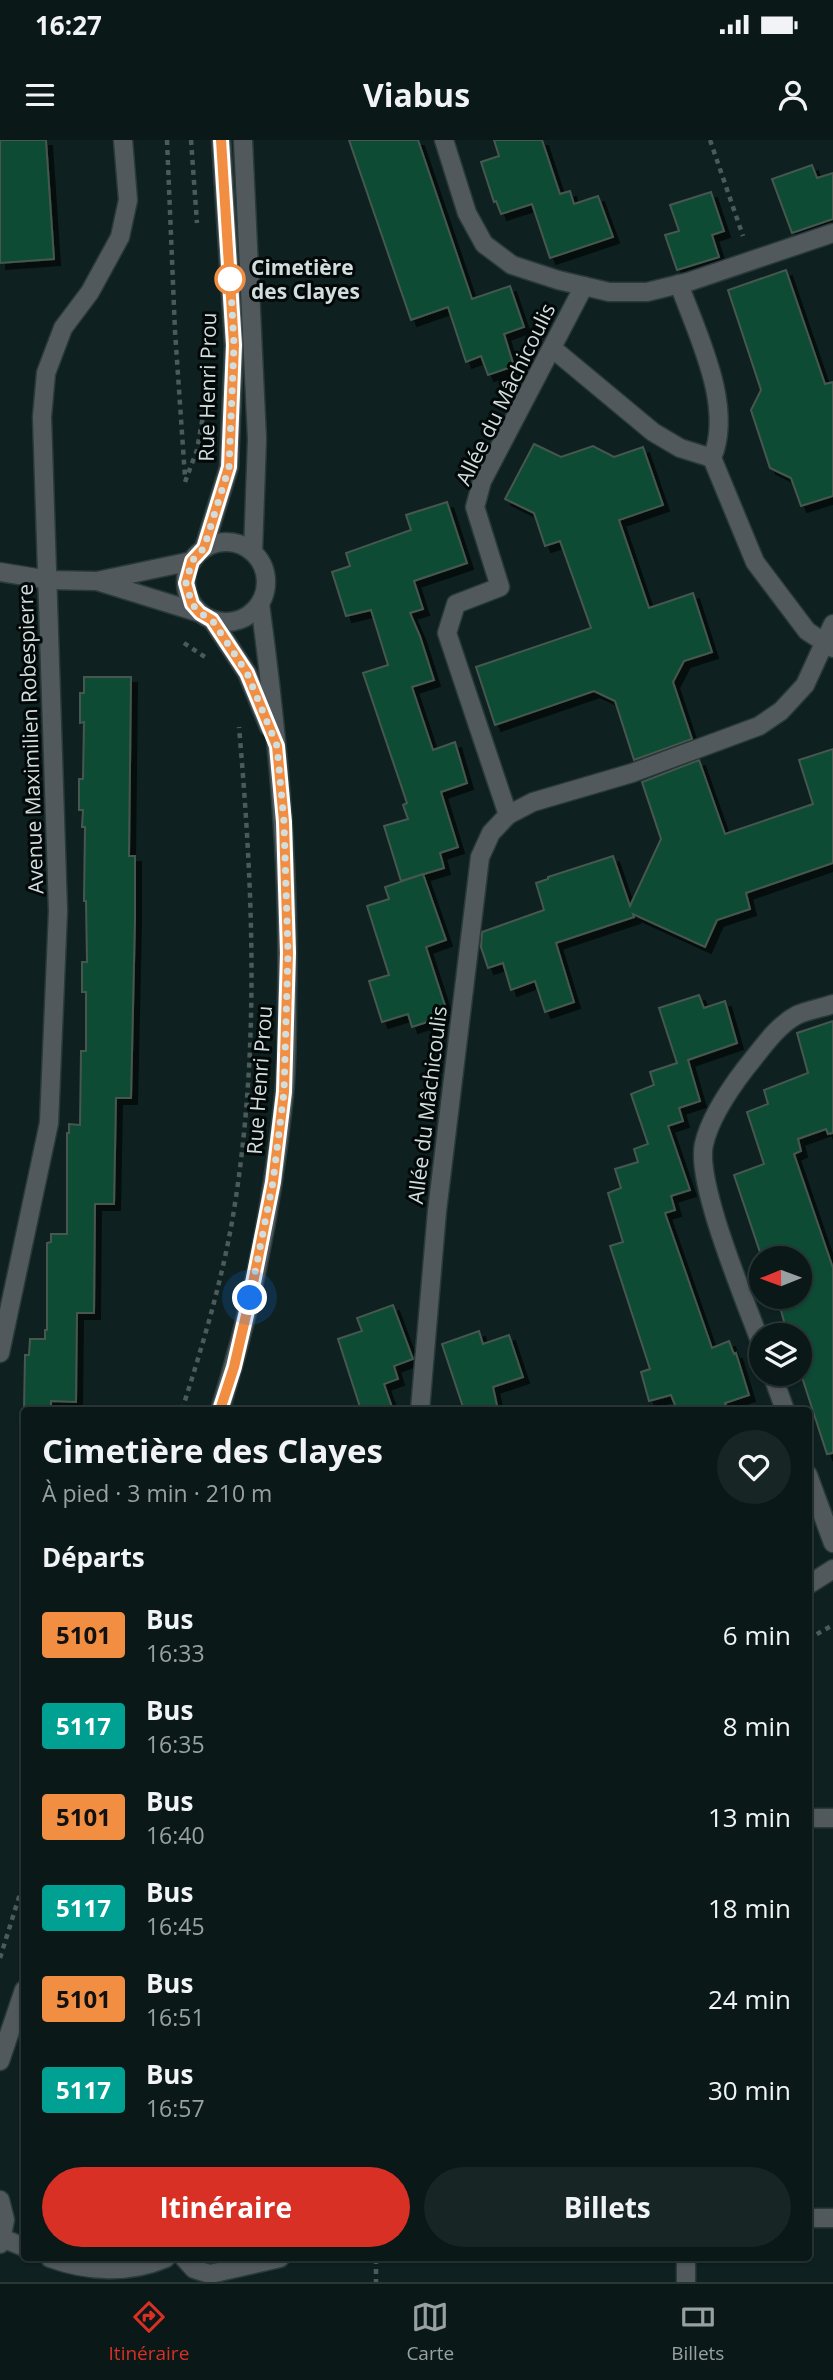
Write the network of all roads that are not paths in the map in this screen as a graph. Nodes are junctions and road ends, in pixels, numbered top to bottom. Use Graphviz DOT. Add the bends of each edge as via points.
graph roads {
  1 [pos="123,140"];
  2 [pos="221,140"];
  3 [pos="243,140"];
  4 [pos="444,140"];
  5 [pos="833,233"];
  6 [pos="679,284"];
  7 [pos="584,286"];
  8 [pos="552,348"];
  9 [pos="712,458"];
  10 [pos="253,552"];
  11 [pos="198,555"];
  12 [pos="0,572"];
  13 [pos="49,580"];
  14 [pos="97,581"];
  15 [pos="260,604"];
  16 [pos="206,616"];
  17 [pos="833,624"];
  18 [pos="829,645"];
  19 [pos="277,746"];
  20 [pos="508,815"];
  21 [pos="833,1004"];
  22 [pos="753,1323"];
  23 [pos="3,1333"];
  24 [pos="0,1353"];
  25 [pos="776,1386"];
  26 [pos="221,1407"];
  27 [pos="420,1407"];
  28 [pos="784,1407"];
  29 [pos="812,1486"];
  30 [pos="833,1543"];
  31 [pos="833,1569"];
  32 [pos="812,1582"];
  33 [pos="812,1818"];
  34 [pos="833,1818"];
  35 [pos="21,1999"];
  36 [pos="0,2061"];
  37 [pos="0,2200"];
  38 [pos="812,2218"];
  39 [pos="833,2218"];
  40 [pos="1,2241"];
  41 [pos="21,2246"];
  42 [pos="58,2261"];
  43 [pos="159,2261"];
  44 [pos="187,2261"];
  45 [pos="266,2261"];
  46 [pos="686,2261"];
  47 [pos="687,2282"];
  1 -- 13 [label="street, Avenue Maximilien Robespierre" via="128,200 120,236 90,292 62,328 46,373 42,417"];
  2 -- 11 [label="street, Rue Henri Prou" via="234,345 229,467"];
  3 -- 10 [label="street, Rue Henri Prou" via="257,439"];
  4 -- 7 [label="street" via="467,213 484,244 512,265"];
  5 -- 6 [label="street"];
  6 -- 7 [label="street" via="647,292 609,292"];
  6 -- 9 [label="street" via="717,391 719,442"];
  7 -- 8 [label="street, Allée du Mâchicoulis"];
  8 -- 9 [label="street" via="653,432"];
  8 -- 20 [label="street, Allée du Mâchicoulis" via="482,481 475,507 500,587 456,604 447,633"];
  9 -- 18 [label="street" via="755,562 807,631"];
  10 -- 11 [label="street" via="230,542 216,543"];
  10 -- 15 [label="street" via="265,571"];
  11 -- 14 [label="street"];
  11 -- 16 [label="street" via="186,583 192,604"];
  12 -- 13 [label="street"];
  13 -- 14 [label="street"];
  13 -- 23 [label="street, Avenue Maximilien Robespierre" via="58,911 49,1123"];
  14 -- 16 [label="street"];
  15 -- 16 [label="street" via="239,621 225,623"];
  15 -- 19 [label="street, Rue Henri Prou"];
  16 -- 19 [label="street, Rue Henri Prou" via="247,673"];
  17 -- 18 [label="street, Allée du Mâchicoulis"];
  18 -- 20 [label="street, Allée du Mâchicoulis" via="805,685 759,726 632,773 533,802"];
  19 -- 26 [label="street, Rue Henri Prou" via="288,953 284,1092 261,1252"];
  20 -- 27 [label="street, Allée du Mâchicoulis" via="491,832 480,857 437,1211"];
  21 -- 22 [label="street" via="797,1015 774,1034 714,1117 703,1145 703,1170 717,1222"];
  23 -- 24 [label="street, Avenue Maximilien Robespierre"];
  25 -- 28 [label="street"];
  29 -- 30 [label="street"];
  31 -- 32 [label="street"];
  33 -- 34 [label="street"];
  35 -- 36 [label="street"];
  37 -- 40 [label="street" via="5,2220"];
  38 -- 39 [label="street"];
  40 -- 41 [label="street"];
  42 -- 43 [label="street" via="114,2270"];
  44 -- 45 [label="street" via="210,2274"];
  46 -- 47 [label="street"];
}
